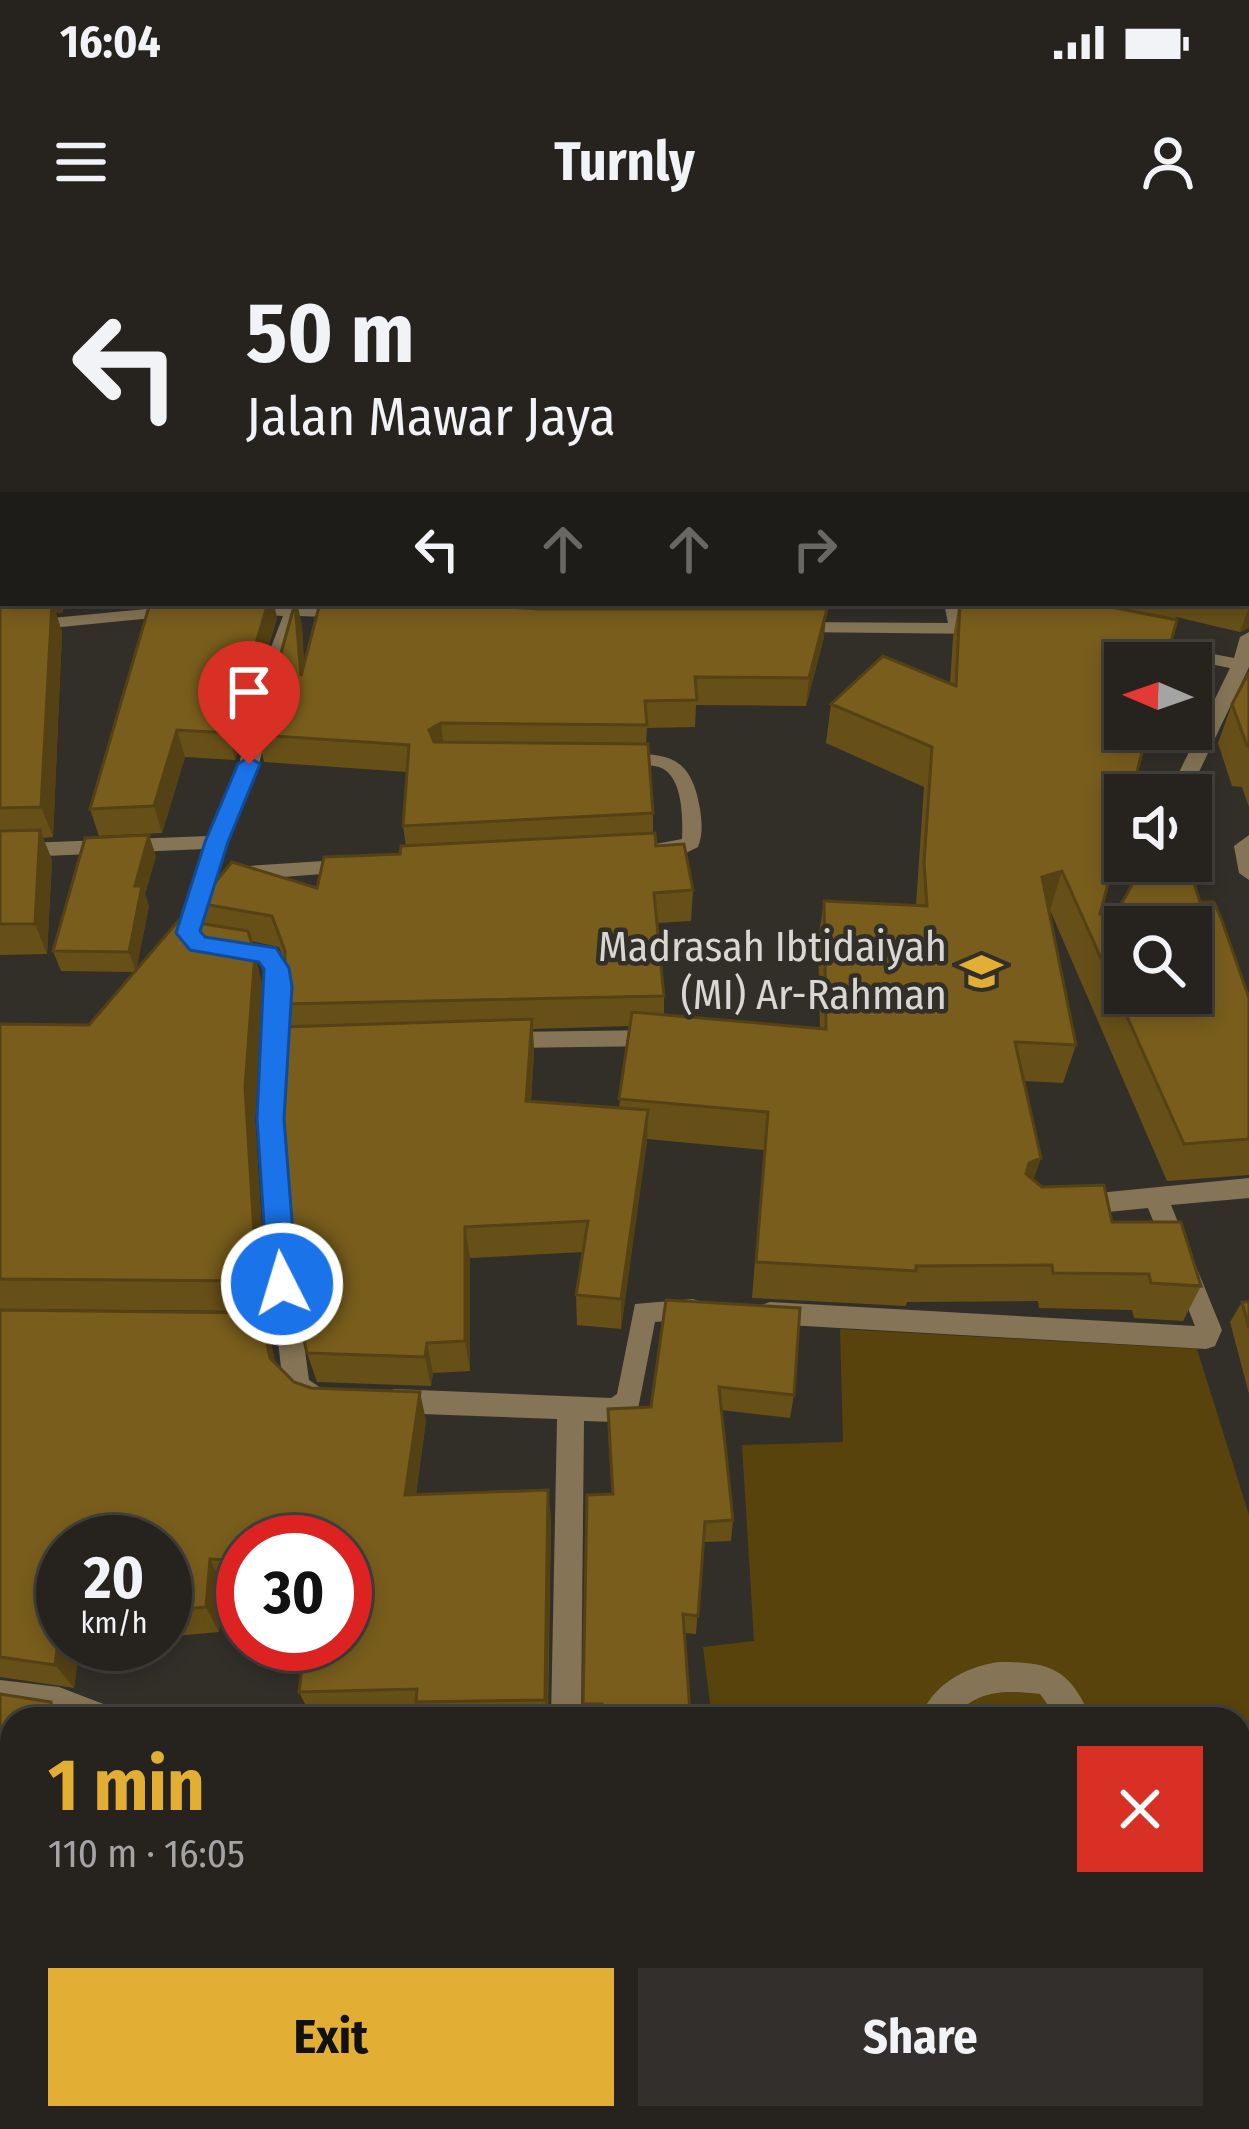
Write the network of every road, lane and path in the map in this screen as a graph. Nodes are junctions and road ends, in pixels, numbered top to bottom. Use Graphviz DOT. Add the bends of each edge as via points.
graph roads {
  1 [pos="568,240"];
  2 [pos="646,240"];
  3 [pos="954,606"];
  4 [pos="186,608"];
  5 [pos="229,608"];
  6 [pos="294,609"];
  7 [pos="379,616"];
  8 [pos="772,627"];
  9 [pos="957,627"];
  10 [pos="0,628"];
  11 [pos="1006,630"];
  12 [pos="1249,637"];
  13 [pos="1212,659"];
  14 [pos="1241,664"];
  15 [pos="600,760"];
  16 [pos="1188,774"];
  17 [pos="217,842"];
  18 [pos="1249,842"];
  19 [pos="0,851"];
  20 [pos="625,853"];
  21 [pos="380,864"];
  22 [pos="1249,873"];
  23 [pos="207,876"];
  24 [pos="684,1038"];
  25 [pos="486,1040"];
  26 [pos="1249,1188"];
  27 [pos="1157,1199"];
  28 [pos="1051,1207"];
  29 [pos="571,1409"];
  30 [pos="0,1695"];
  31 [pos="72,1707"];
  32 [pos="566,1707"];
  33 [pos="941,1707"];
  34 [pos="1067,1707"];
  1 -- 2 [label="street"];
  3 -- 9 [label="street"];
  4 -- 10 [label="street"];
  5 -- 6 [label="street"];
  6 -- 7 [label="street"];
  6 -- 17 [label="street"];
  8 -- 9 [label="street"];
  9 -- 11 [label="street"];
  12 -- 14 [label="street"];
  13 -- 14 [label="street"];
  14 -- 16 [label="street"];
  15 -- 20 [label="street" via="661,761 686,781 691,842"];
  17 -- 19 [label="street"];
  17 -- 23 [label="street"];
  18 -- 22 [label="street"];
  21 -- 23 [label="street"];
  23 -- 29 [label="street" via="190,940 267,954 276,968 288,1048 271,1119 274,1327 296,1384 304,1395 353,1400"];
  24 -- 25 [label="street"];
  26 -- 27 [label="street"];
  27 -- 28 [label="street"];
  27 -- 29 [label="street" via="1206,1338 644,1312 629,1401 614,1410"];
  29 -- 32 [label="street"];
  30 -- 31 [label="street"];
  33 -- 34 [label="street" via="991,1672 1048,1680"];
}
